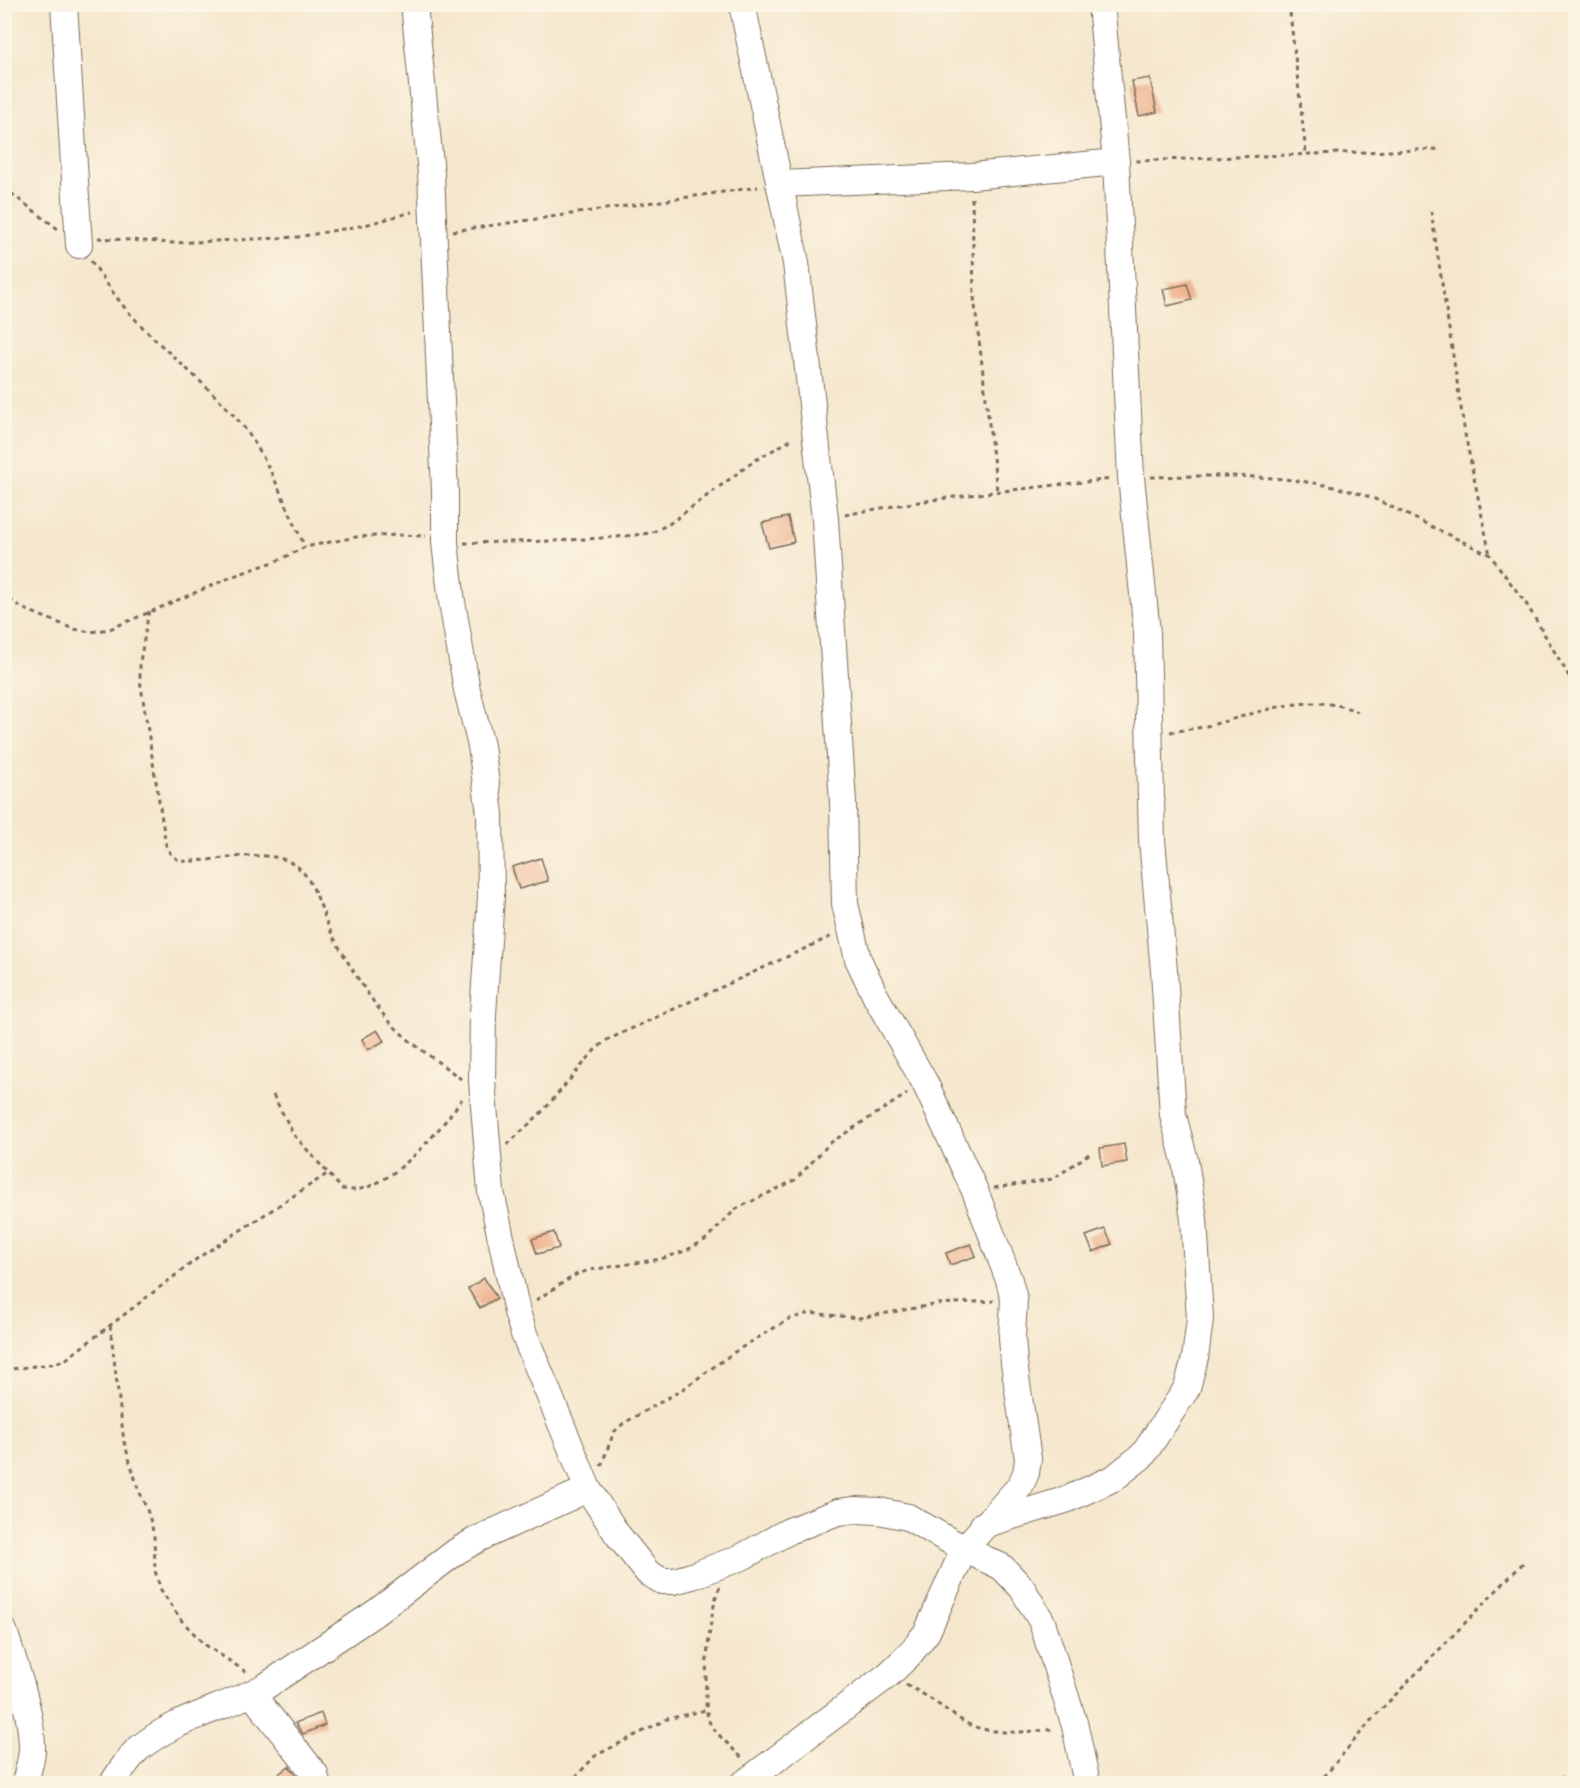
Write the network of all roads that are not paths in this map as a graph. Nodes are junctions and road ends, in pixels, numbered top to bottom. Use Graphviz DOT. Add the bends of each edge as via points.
graph roads {
  1 [pos="64,4"];
  2 [pos="414,4"];
  3 [pos="742,4"];
  4 [pos="1101,4"];
  5 [pos="1116,162"];
  6 [pos="779,183"];
  7 [pos="79,240"];
  8 [pos="588,1489"];
  9 [pos="983,1525"];
  10 [pos="964,1549"];
  11 [pos="4,1631"];
  12 [pos="259,1690"];
  13 [pos="750,1778"];
  14 [pos="25,1784"];
  15 [pos="112,1784"];
  16 [pos="317,1784"];
  17 [pos="1088,1784"];
  1 -- 7 [label="street"];
  2 -- 8 [label="street" via="431,174 445,543 460,654 481,746 490,814 491,897 478,1091 491,1192 517,1312"];
  3 -- 6 [label="street"];
  4 -- 5 [label="street"];
  5 -- 6 [label="street" via="972,176"];
  5 -- 9 [label="street" via="1131,477 1147,633 1152,840 1173,1115 1194,1219 1200,1319 1187,1388 1143,1455 1114,1478 1068,1499"];
  6 -- 9 [label="street" via="796,263 825,519 843,803 845,903 850,928 858,959 876,998 925,1083 975,1191 1014,1299 1012,1338 1028,1459 1020,1486"];
  8 -- 10 [label="street" via="648,1573 662,1581 693,1576 742,1557 789,1531 838,1512 855,1510 908,1517"];
  8 -- 12 [label="street" via="457,1551 375,1613"];
  9 -- 10 [label="street"];
  10 -- 13 [label="street" via="927,1632 909,1655 888,1676"];
  10 -- 17 [label="street" via="1002,1567 1022,1588 1042,1622 1075,1726"];
  11 -- 14 [label="street" via="21,1686 32,1751"];
  12 -- 15 [label="street" via="182,1722 154,1739 132,1756"];
  12 -- 16 [label="street" via="315,1774"];
}
